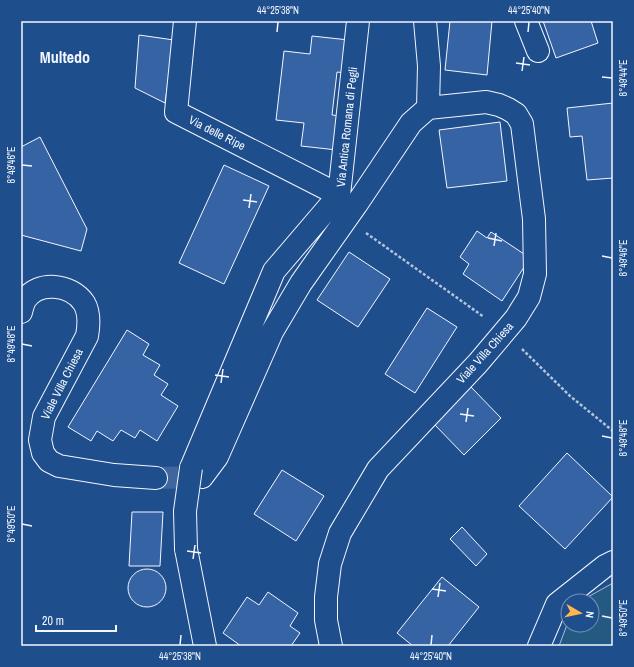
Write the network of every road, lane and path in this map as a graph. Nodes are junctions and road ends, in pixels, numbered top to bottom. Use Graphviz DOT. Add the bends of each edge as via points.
graph roads {
  1 [pos="185,21"];
  2 [pos="358,21"];
  3 [pos="425,21"];
  4 [pos="526,21"];
  5 [pos="538,52"];
  6 [pos="428,108"];
  7 [pos="339,195"];
  8 [pos="274,271"];
  9 [pos="301,283"];
  10 [pos="21,312"];
  11 [pos="197,472"];
  12 [pos="156,478"];
  13 [pos="613,562"];
  14 [pos="205,646"];
  15 [pos="331,646"];
  16 [pos="539,646"];
  1 -- 7 [label="street, Via delle Ripe" via="176,112"];
  2 -- 7 [label="street, Via Antica Romana di Pegli"];
  3 -- 6 [label="street" via="429,66"];
  4 -- 5 [label="street"];
  6 -- 9 [label="street" via="411,123"];
  6 -- 15 [label="street, Viale Villa Chiesa" via="486,102 499,104 516,114 522,124 534,219 535,274 526,302 512,323 378,469 340,533 330,564 326,597 326,620"];
  7 -- 8 [label="street, Via Antica Romana di Pegli"];
  8 -- 9 [label="street"];
  8 -- 11 [label="street, Via Antica Romana di Pegli"];
  9 -- 11 [label="street" via="272,332 217,457"];
  10 -- 12 [label="street, Viale Villa Chiesa" via="25,300 33,292 55,286 76,294 88,313 87,336 43,421 40,440 46,458 59,466 114,475"];
  11 -- 14 [label="street, Via Antica Romana di Pegli, bridge" via="185,512 186,549"];
  13 -- 16 [label="street" via="604,566 557,604"];
}
